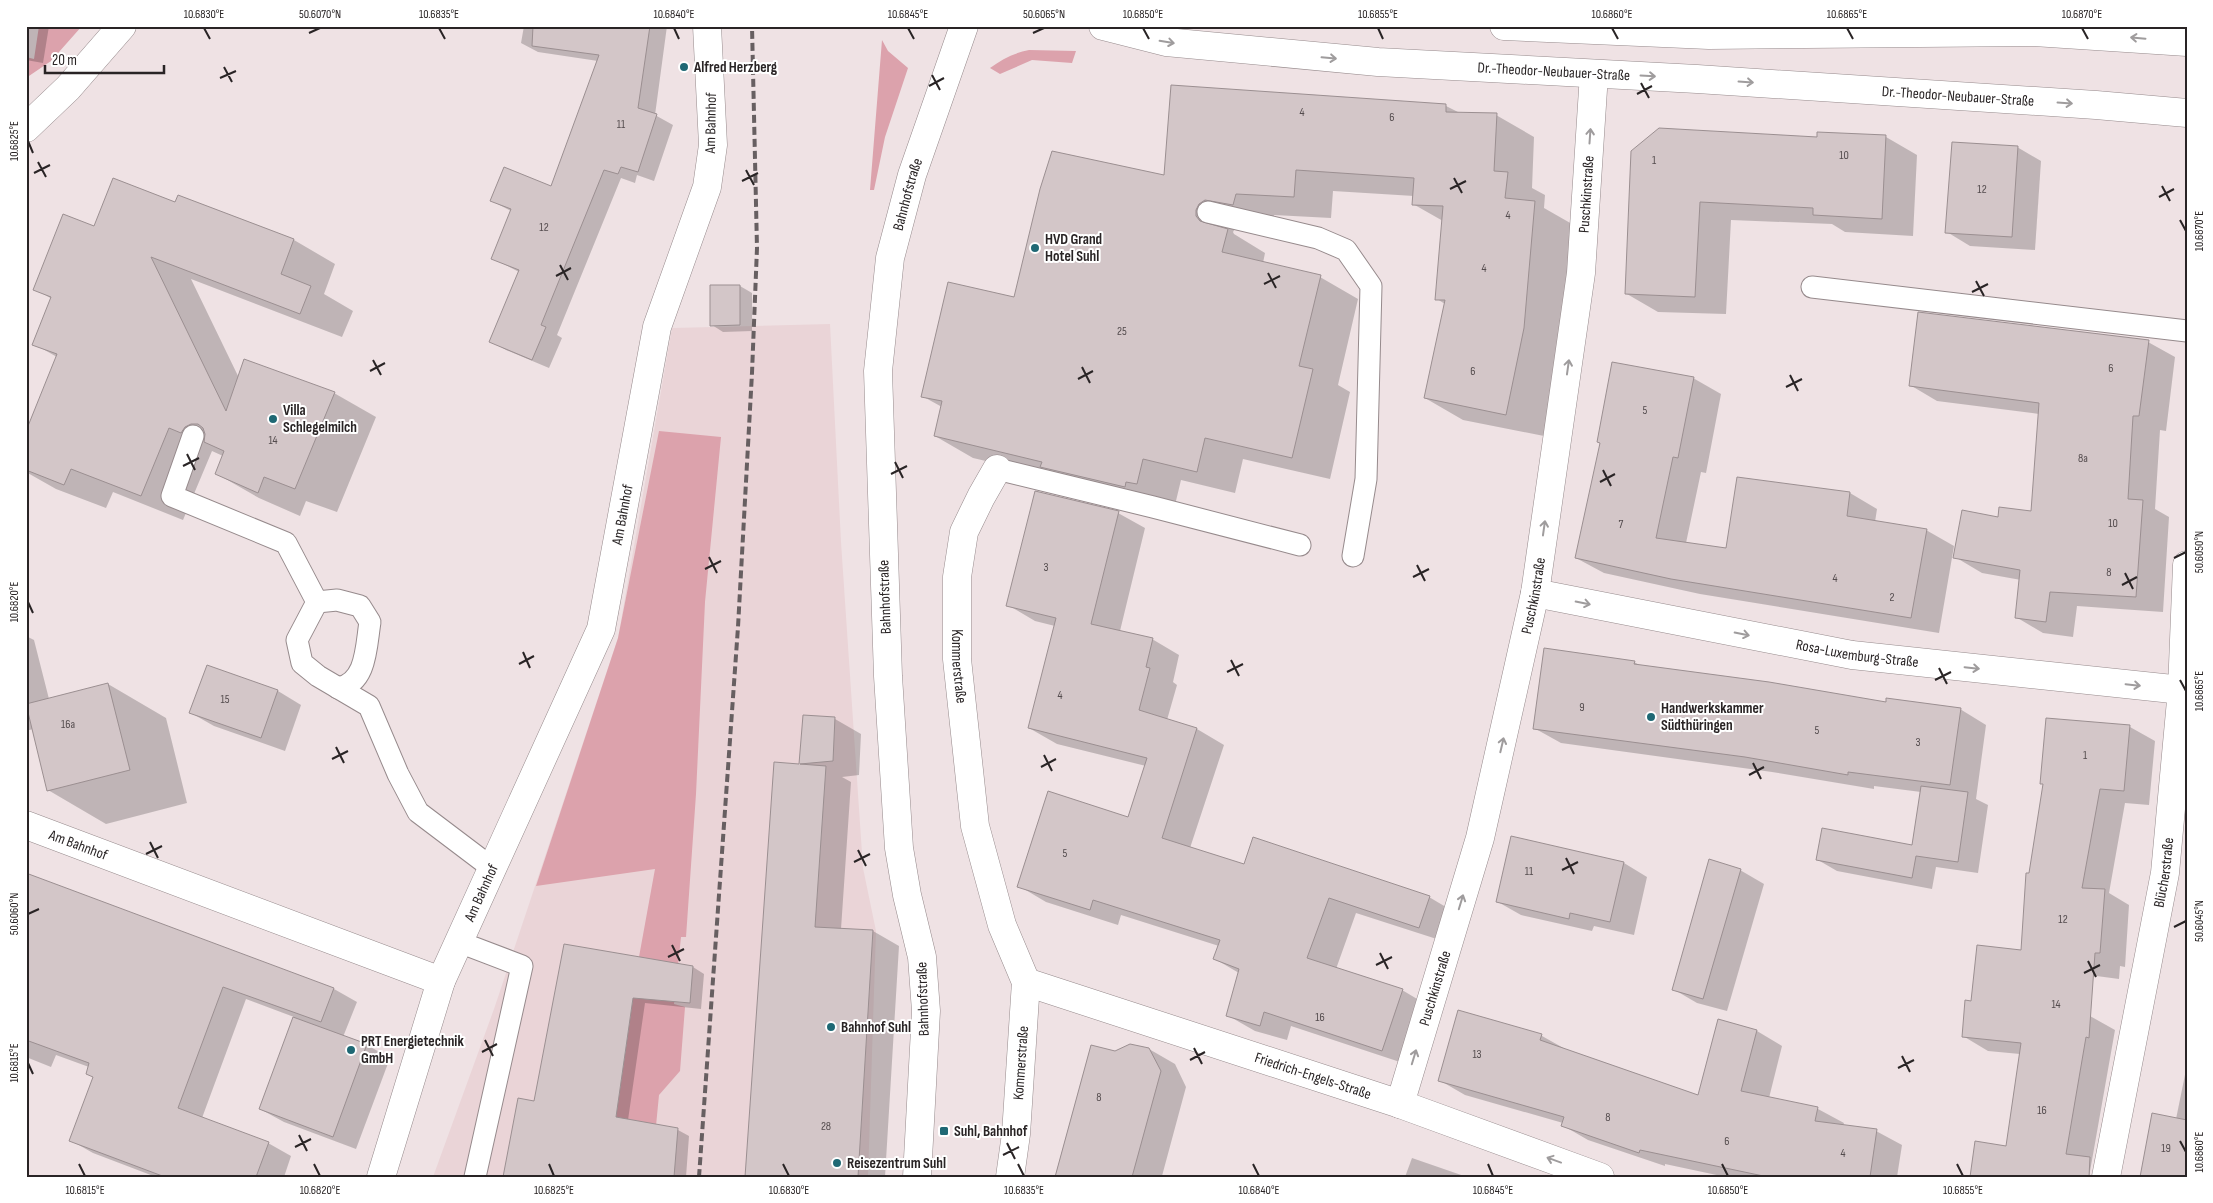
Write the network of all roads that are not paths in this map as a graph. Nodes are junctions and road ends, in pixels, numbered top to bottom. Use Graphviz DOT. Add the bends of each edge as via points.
graph roads {
  1 [pos="122,26"];
  2 [pos="707,26"];
  3 [pos="964,26"];
  4 [pos="1103,26"];
  5 [pos="1504,26"];
  6 [pos="1709,30"];
  7 [pos="2187,42"];
  8 [pos="1594,74"];
  9 [pos="2187,113"];
  10 [pos="26,128"];
  11 [pos="1208,212"];
  12 [pos="1812,287"];
  13 [pos="2187,331"];
  14 [pos="193,436"];
  15 [pos="997,469"];
  16 [pos="1300,545"];
  17 [pos="1353,556"];
  18 [pos="2187,564"];
  19 [pos="1535,594"];
  20 [pos="317,602"];
  21 [pos="338,688"];
  22 [pos="2182,690"];
  23 [pos="26,825"];
  24 [pos="492,868"];
  25 [pos="2176,874"];
  26 [pos="459,942"];
  27 [pos="440,980"];
  28 [pos="1026,982"];
  29 [pos="1400,1104"];
  30 [pos="381,1177"];
  31 [pos="475,1177"];
  32 [pos="917,1177"];
  33 [pos="1010,1177"];
  34 [pos="1600,1177"];
  35 [pos="2106,1177"];
  1 -- 10 [label="street" via="68,88"];
  2 -- 24 [label="street, Am Bahnhof" via="713,145 706,187 657,327 601,629"];
  3 -- 32 [label="street, Bahnhofstraße" via="912,175 890,258 878,371 888,676 899,848 922,957 926,1011"];
  4 -- 8 [label="street, Dr.-Theodor-Neubauer-Straße, one-way" via="1166,42 1378,62"];
  5 -- 6 [label="street"];
  7 -- 6 [label="street, one-way" via="2034,32"];
  8 -- 9 [label="street, Dr.-Theodor-Neubauer-Straße, one-way"];
  19 -- 8 [label="street, Puschkinstraße, one-way" via="1581,273"];
  11 -- 17 [label="lane" via="1318,238 1346,250 1371,286 1366,479"];
  12 -- 13 [label="lane"];
  14 -- 20 [label="lane" via="172,496 286,544"];
  15 -- 16 [label="lane, Kommerstraße"];
  15 -- 28 [label="street, Kommerstraße" via="964,532 957,577 957,659 975,826 1002,925"];
  18 -- 22 [label="street, Blücherstraße"];
  19 -- 22 [label="street, Rosa-Luxemburg-Straße, one-way" via="1852,655"];
  29 -- 19 [label="street, Puschkinstraße, one-way" via="1480,838"];
  20 -- 21 [label="lane" via="297,640 302,663"];
  20 -- 21 [label="lane" via="337,600 360,606 370,622 361,672 348,686"];
  21 -- 24 [label="lane" via="369,706 418,812"];
  22 -- 25 [label="street, Blücherstraße"];
  23 -- 27 [label="street, Am Bahnhof"];
  24 -- 26 [label="street, Am Bahnhof"];
  25 -- 35 [label="street, Blücherstraße"];
  26 -- 27 [label="street, Am Bahnhof"];
  26 -- 31 [label="lane" via="522,966"];
  27 -- 30 [label="street, Am Bahnhof"];
  28 -- 29 [label="street, Friedrich-Engels-Straße"];
  28 -- 33 [label="street, Kommerstraße"];
  34 -- 29 [label="street, Friedrich-Engels-Straße, one-way"];
}
